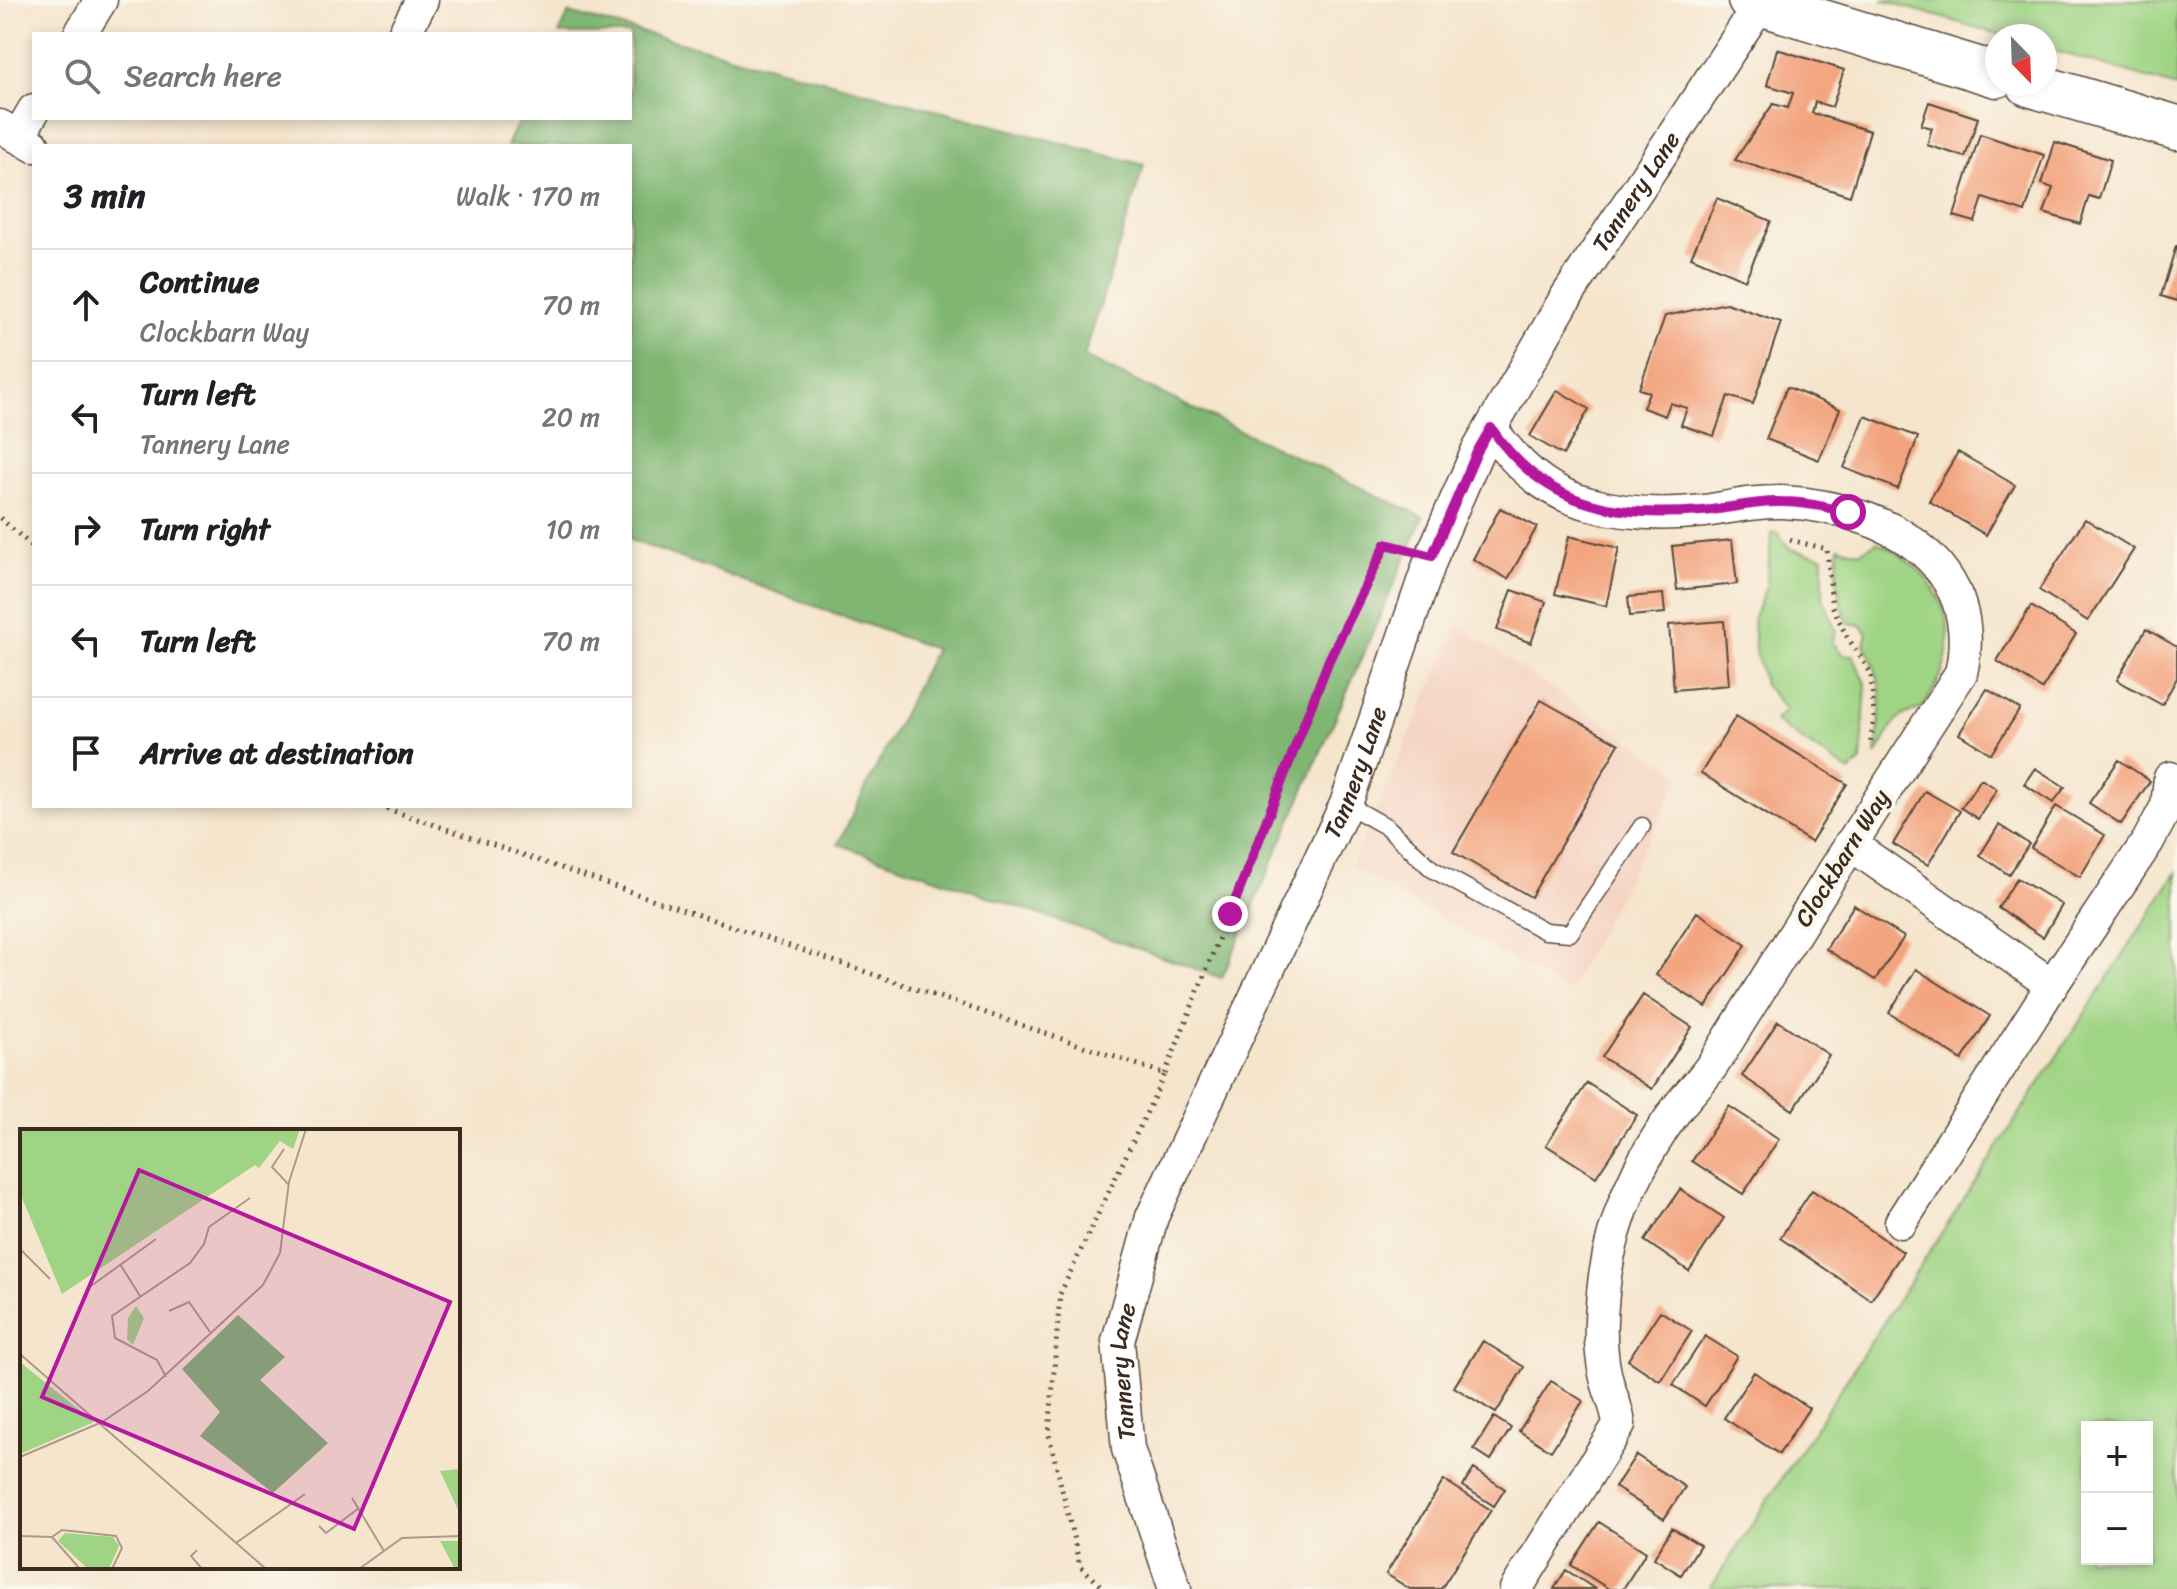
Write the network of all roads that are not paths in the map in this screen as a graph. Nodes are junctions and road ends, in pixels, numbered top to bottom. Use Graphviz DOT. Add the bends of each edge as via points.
graph roads {
  1 [pos="101,0"];
  2 [pos="422,0"];
  3 [pos="1757,1"];
  4 [pos="81,32"];
  5 [pos="405,32"];
  6 [pos="1985,71"];
  7 [pos="2057,92"];
  8 [pos="2177,128"];
  9 [pos="1491,428"];
  10 [pos="2170,778"];
  11 [pos="1346,804"];
  12 [pos="1642,826"];
  13 [pos="1850,844"];
  14 [pos="2052,985"];
  15 [pos="1901,1222"];
  16 [pos="1175,1589"];
  17 [pos="1516,1589"];
  1 -- 4 [label="street"];
  2 -- 5 [label="street"];
  3 -- 6 [label="main road"];
  3 -- 9 [label="street, Tannery Lane" via="1565,299"];
  7 -- 8 [label="main road"];
  9 -- 11 [label="street, Tannery Lane" via="1432,556"];
  9 -- 13 [label="street, Clockbarn Way" via="1525,470 1590,505 1660,513 1769,502 1816,505 1894,530 1927,553 1959,601 1966,631 1961,673"];
  10 -- 14 [label="street" via="2167,806 2148,841"];
  11 -- 12 [label="lane" via="1387,827 1432,869 1545,931 1570,933"];
  11 -- 16 [label="street, Tannery Lane" via="1152,1217 1118,1341 1128,1449"];
  13 -- 14 [label="street"];
  13 -- 17 [label="street, Clockbarn Way" via="1710,1070 1661,1131 1636,1177 1613,1238 1601,1313 1601,1351 1619,1425"];
  14 -- 15 [label="street"];
}
